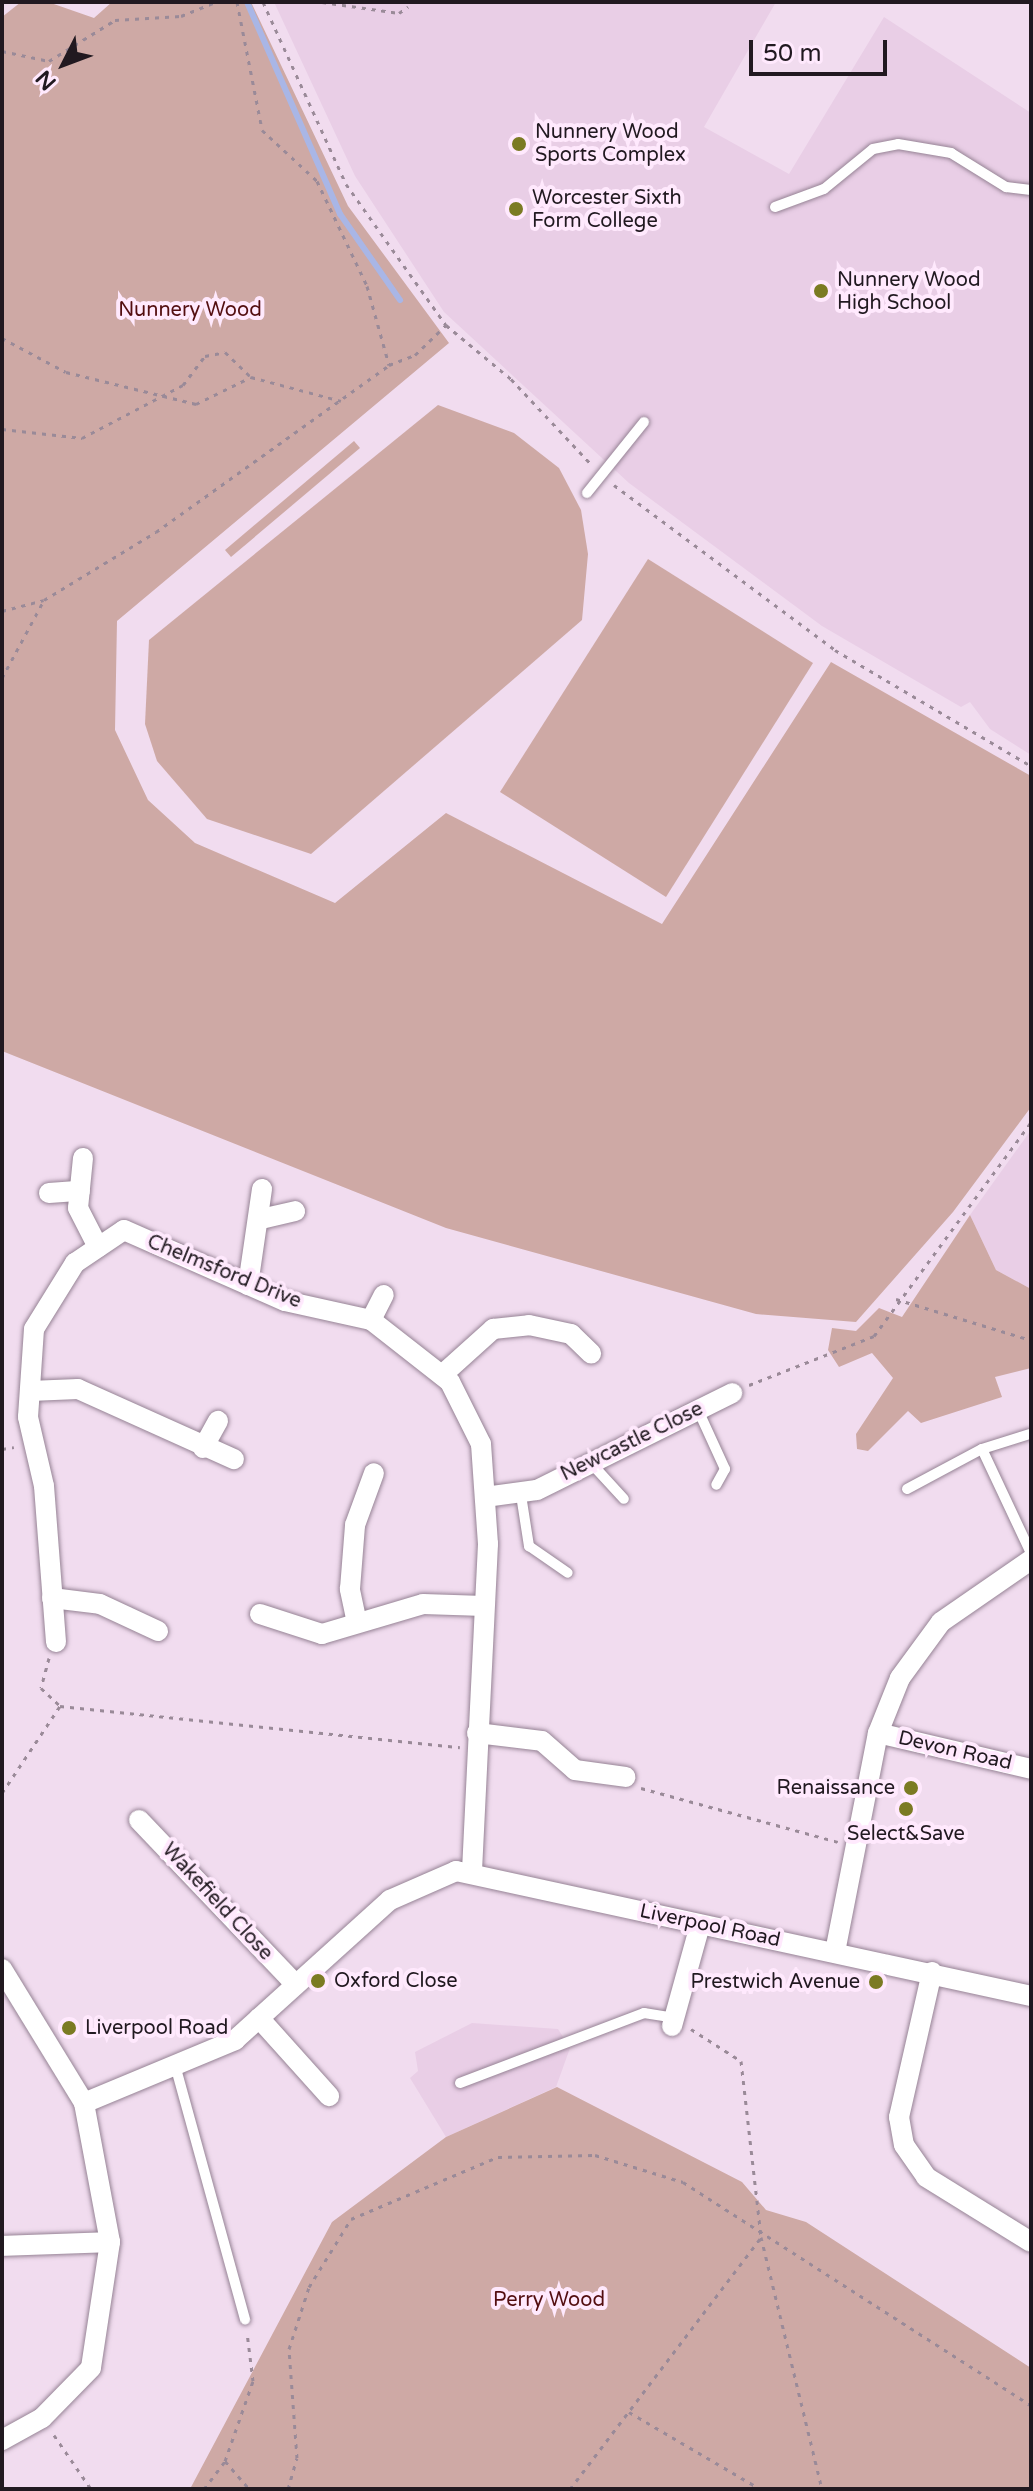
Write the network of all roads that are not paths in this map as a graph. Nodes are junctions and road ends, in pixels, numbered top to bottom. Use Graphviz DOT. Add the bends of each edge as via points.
graph roads {
  1 [pos="1031,190"];
  2 [pos="775,207"];
  3 [pos="644,422"];
  4 [pos="587,493"];
  5 [pos="83,1158"];
  6 [pos="262,1189"];
  7 [pos="80,1191"];
  8 [pos="49,1193"];
  9 [pos="295,1211"];
  10 [pos="261,1219"];
  11 [pos="98,1247"];
  12 [pos="248,1285"];
  13 [pos="384,1295"];
  14 [pos="371,1320"];
  15 [pos="591,1353"];
  16 [pos="442,1375"];
  17 [pos="30,1391"];
  18 [pos="732,1393"];
  19 [pos="698,1410"];
  20 [pos="218,1421"];
  21 [pos="1030,1434"];
  22 [pos="203,1448"];
  23 [pos="982,1449"];
  24 [pos="234,1459"];
  25 [pos="588,1459"];
  26 [pos="374,1473"];
  27 [pos="716,1485"];
  28 [pos="907,1489"];
  29 [pos="521,1495"];
  30 [pos="485,1497"];
  31 [pos="624,1499"];
  32 [pos="1031,1553"];
  33 [pos="1031,1560"];
  34 [pos="568,1573"];
  35 [pos="52,1598"];
  36 [pos="484,1606"];
  37 [pos="260,1614"];
  38 [pos="357,1623"];
  39 [pos="158,1631"];
  40 [pos="56,1642"];
  41 [pos="878,1733"];
  42 [pos="476,1741"];
  43 [pos="1031,1769"];
  44 [pos="630,1782"];
  45 [pos="139,1820"];
  46 [pos="472,1872"];
  47 [pos="700,1925"];
  48 [pos="835,1952"];
  49 [pos="932,1972"];
  50 [pos="5,1979"];
  51 [pos="295,1984"];
  52 [pos="1031,1996"];
  53 [pos="259,2018"];
  54 [pos="673,2022"];
  55 [pos="175,2065"];
  56 [pos="460,2083"];
  57 [pos="329,2096"];
  58 [pos="84,2103"];
  59 [pos="110,2242"];
  60 [pos="1031,2242"];
  61 [pos="2,2246"];
  62 [pos="245,2320"];
  63 [pos="2,2440"];
  1 -- 2 [label="lane" via="1006,187 951,153 898,144 873,149 824,189"];
  3 -- 4 [label="lane"];
  5 -- 7 [label="street"];
  6 -- 10 [label="street"];
  7 -- 8 [label="street"];
  7 -- 11 [label="street" via="78,1208"];
  9 -- 10 [label="street"];
  10 -- 12 [label="street"];
  11 -- 12 [label="street, Chelmsford Drive" via="124,1230"];
  11 -- 17 [label="street, Chelmsford Drive" via="75,1263 34,1329"];
  12 -- 14 [label="street, Chelmsford Drive"];
  13 -- 14 [label="street"];
  14 -- 16 [label="street, Chelmsford Drive"];
  15 -- 16 [label="street" via="571,1334 529,1325 493,1329"];
  16 -- 30 [label="street, Chelmsford Drive" via="481,1444"];
  17 -- 22 [label="street" via="78,1389"];
  17 -- 35 [label="street, Chelmsford Drive"];
  18 -- 19 [label="street, Newcastle Close"];
  19 -- 25 [label="street, Newcastle Close"];
  19 -- 27 [label="lane" via="725,1469"];
  20 -- 22 [label="street"];
  21 -- 23 [label="lane"];
  22 -- 24 [label="street"];
  23 -- 28 [label="lane"];
  23 -- 32 [label="lane"];
  25 -- 29 [label="street, Newcastle Close"];
  25 -- 31 [label="lane"];
  26 -- 38 [label="street" via="355,1525 350,1589"];
  29 -- 30 [label="street, Newcastle Close"];
  29 -- 34 [label="lane" via="529,1546"];
  30 -- 36 [label="street, Chelmsford Drive"];
  33 -- 41 [label="street" via="941,1622 900,1678"];
  35 -- 39 [label="street" via="100,1604"];
  35 -- 40 [label="street, Chelmsford Drive"];
  36 -- 38 [label="street" via="423,1604"];
  36 -- 42 [label="street, Chelmsford Drive"];
  37 -- 38 [label="street" via="322,1634"];
  41 -- 43 [label="street, Devon Road"];
  41 -- 48 [label="street"];
  42 -- 44 [label="street" via="542,1741 575,1770"];
  42 -- 46 [label="street, Chelmsford Drive"];
  45 -- 51 [label="street, Wakefield Close"];
  46 -- 47 [label="street, Liverpool Road"];
  46 -- 51 [label="street, Liverpool Road" via="422,1880 390,1900"];
  47 -- 48 [label="street, Liverpool Road"];
  47 -- 54 [label="street"];
  48 -- 49 [label="street, Liverpool Road"];
  49 -- 52 [label="street, Liverpool Road"];
  49 -- 60 [label="street" via="899,2117 904,2145 926,2177"];
  50 -- 58 [label="street"];
  51 -- 53 [label="street, Liverpool Road"];
  53 -- 55 [label="street, Liverpool Road" via="214,2052"];
  53 -- 57 [label="street"];
  54 -- 56 [label="lane" via="644,2013"];
  55 -- 58 [label="street, Liverpool Road"];
  55 -- 62 [label="lane"];
  58 -- 59 [label="street"];
  59 -- 61 [label="street"];
  59 -- 63 [label="street" via="91,2368 42,2418"];
}
